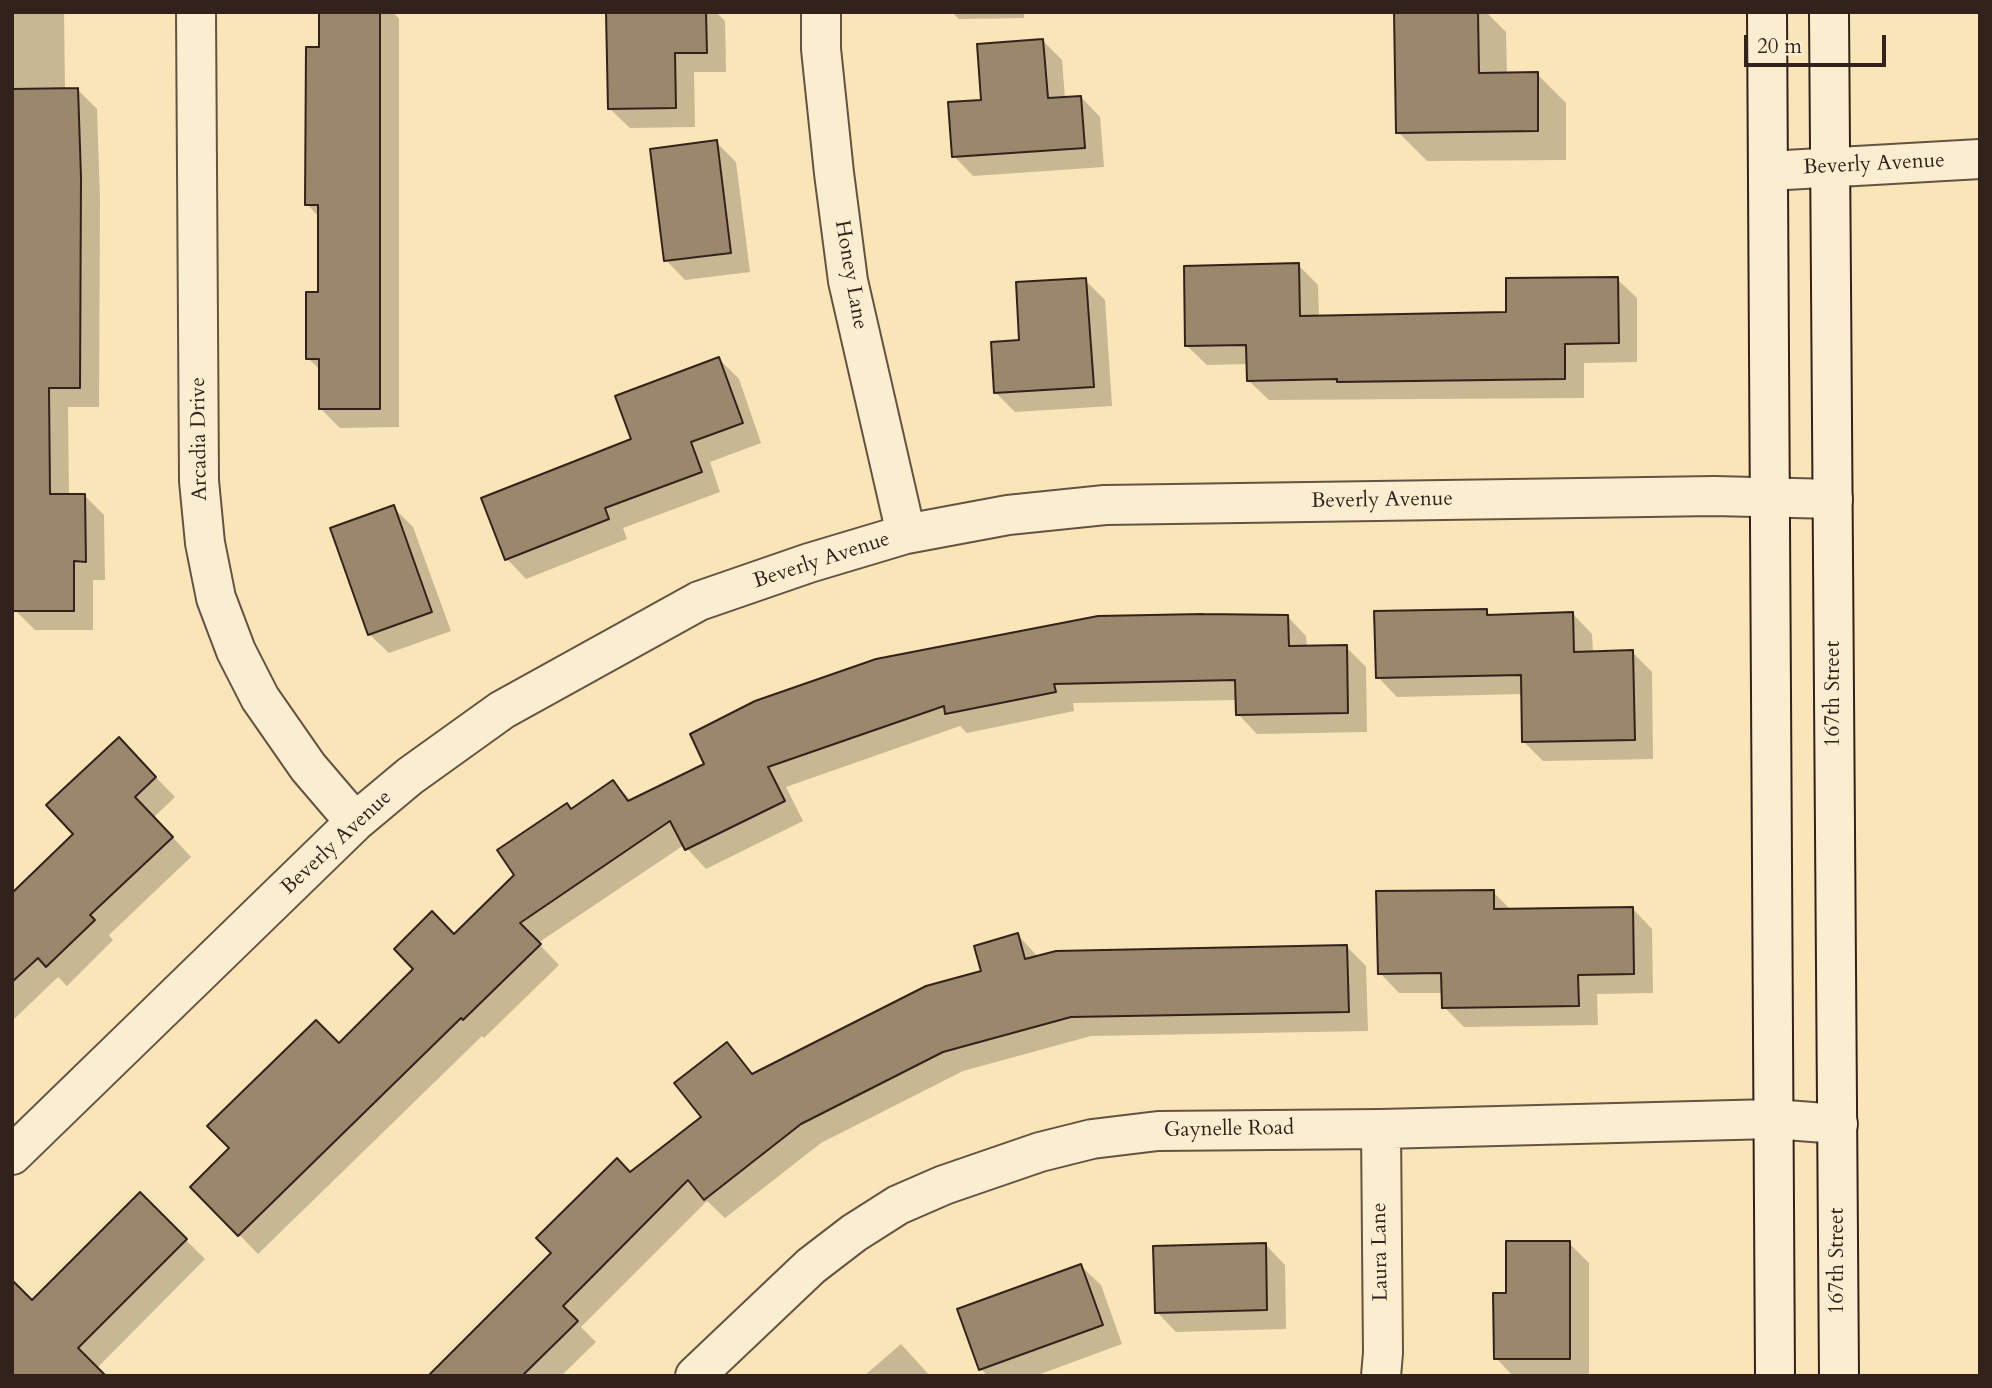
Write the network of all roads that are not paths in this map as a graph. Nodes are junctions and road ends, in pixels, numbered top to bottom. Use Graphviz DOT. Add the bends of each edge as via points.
graph roads {
  1 [pos="196,12"];
  2 [pos="821,12"];
  3 [pos="1767,12"];
  4 [pos="1829,12"];
  5 [pos="1980,159"];
  6 [pos="1830,167"];
  7 [pos="1768,171"];
  8 [pos="1769,496"];
  9 [pos="1833,499"];
  10 [pos="906,534"];
  11 [pos="355,822"];
  12 [pos="1773,1119"];
  13 [pos="1838,1124"];
  14 [pos="1381,1129"];
  15 [pos="12,1156"];
  16 [pos="695,1376"];
  17 [pos="1381,1376"];
  18 [pos="1774,1376"];
  19 [pos="1839,1376"];
  1 -- 11 [label="street, Arcadia Drive" via="200,481 205,543 216,598 260,698"];
  2 -- 10 [label="street, Honey Lane" via="821,49 848,281"];
  3 -- 7 [label="street"];
  4 -- 6 [label="street, 167th Street"];
  5 -- 6 [label="street, Beverly Avenue"];
  6 -- 7 [label="street, Beverly Avenue"];
  6 -- 9 [label="street, 167th Street"];
  7 -- 8 [label="street"];
  8 -- 9 [label="street, Beverly Avenue"];
  8 -- 10 [label="street, Beverly Avenue" via="1105,505 1008,515"];
  8 -- 12 [label="street"];
  9 -- 13 [label="street, 167th Street"];
  10 -- 11 [label="street, Beverly Avenue" via="699,601 502,710"];
  11 -- 15 [label="street, Beverly Avenue"];
  12 -- 13 [label="street, Gaynelle Road"];
  12 -- 14 [label="street, Gaynelle Road"];
  12 -- 18 [label="street"];
  13 -- 19 [label="street, 167th Street"];
  14 -- 16 [label="street, Gaynelle Road" via="1158,1131 1092,1139 944,1185 898,1205 854,1233 811,1266"];
  14 -- 17 [label="street, Laura Lane"];
}
